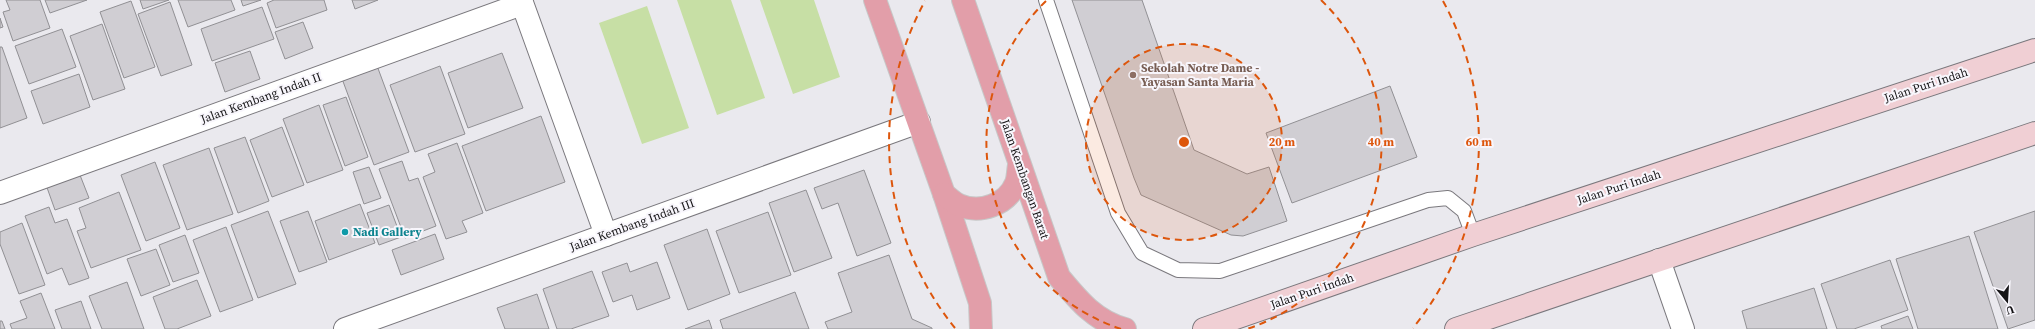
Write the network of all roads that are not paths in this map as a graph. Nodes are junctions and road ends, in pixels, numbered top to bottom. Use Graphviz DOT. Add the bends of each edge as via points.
graph roads {
  1 [pos="875,0"];
  2 [pos="963,0"];
  3 [pos="1046,0"];
  4 [pos="522,2"];
  5 [pos="2035,50"];
  6 [pos="918,122"];
  7 [pos="2035,133"];
  8 [pos="1019,165"];
  9 [pos="0,192"];
  10 [pos="944,194"];
  11 [pos="606,235"];
  12 [pos="1473,235"];
  13 [pos="1659,260"];
  14 [pos="345,329"];
  15 [pos="981,329"];
  16 [pos="1125,329"];
  17 [pos="1204,329"];
  18 [pos="1456,329"];
  19 [pos="1683,329"];
  1 -- 6 [label="main road"];
  2 -- 8 [label="main road, Jalan Kembangan Barat"];
  3 -- 12 [label="lane" via="1118,213 1142,253 1178,270 1220,271 1428,200 1448,198 1464,211"];
  4 -- 9 [label="street, Jalan Kembang Indah II"];
  4 -- 11 [label="street"];
  5 -- 12 [label="main road, Jalan Puri Indah"];
  6 -- 10 [label="main road"];
  6 -- 11 [label="street, Jalan Kembang Indah III"];
  7 -- 13 [label="main road"];
  8 -- 10 [label="main road" via="1016,183 1006,197 991,207 974,209 958,205"];
  8 -- 16 [label="main road, Jalan Kembangan Barat" via="1059,277 1083,306 1114,326"];
  10 -- 15 [label="main road" via="980,304"];
  11 -- 14 [label="street, Jalan Kembang Indah III"];
  12 -- 17 [label="main road, Jalan Puri Indah"];
  13 -- 18 [label="main road"];
  13 -- 19 [label="street"];
}
